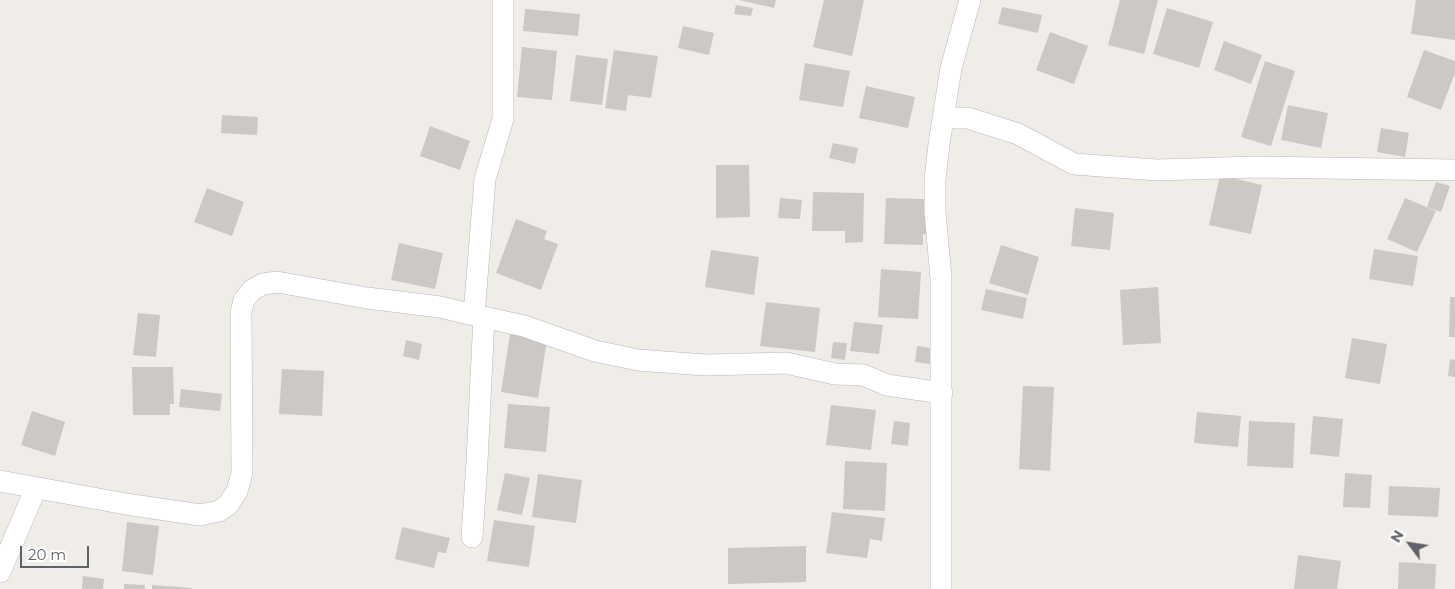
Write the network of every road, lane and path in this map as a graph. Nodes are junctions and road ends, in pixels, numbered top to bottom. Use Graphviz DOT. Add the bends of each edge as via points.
graph roads {
  1 [pos="503,0"];
  2 [pos="967,1"];
  3 [pos="943,118"];
  4 [pos="1455,170"];
  5 [pos="479,316"];
  6 [pos="942,392"];
  7 [pos="0,481"];
  8 [pos="36,488"];
  9 [pos="472,537"];
  10 [pos="0,572"];
  11 [pos="941,589"];
  1 -- 5 [label="street" via="503,119 486,179"];
  2 -- 3 [label="street"];
  3 -- 4 [label="street" via="968,118 1018,134 1074,164 1157,170 1255,167"];
  3 -- 6 [label="street" via="935,180 941,278"];
  5 -- 6 [label="street" via="524,326 595,351 638,360 705,365 786,363 835,374 863,375 887,385"];
  5 -- 8 [label="street" via="278,282 262,284 244,300 241,312 242,473 237,491 228,505 219,511 200,515"];
  5 -- 9 [label="street" via="477,462"];
  6 -- 11 [label="street"];
  7 -- 8 [label="street"];
  8 -- 10 [label="street"];
}
